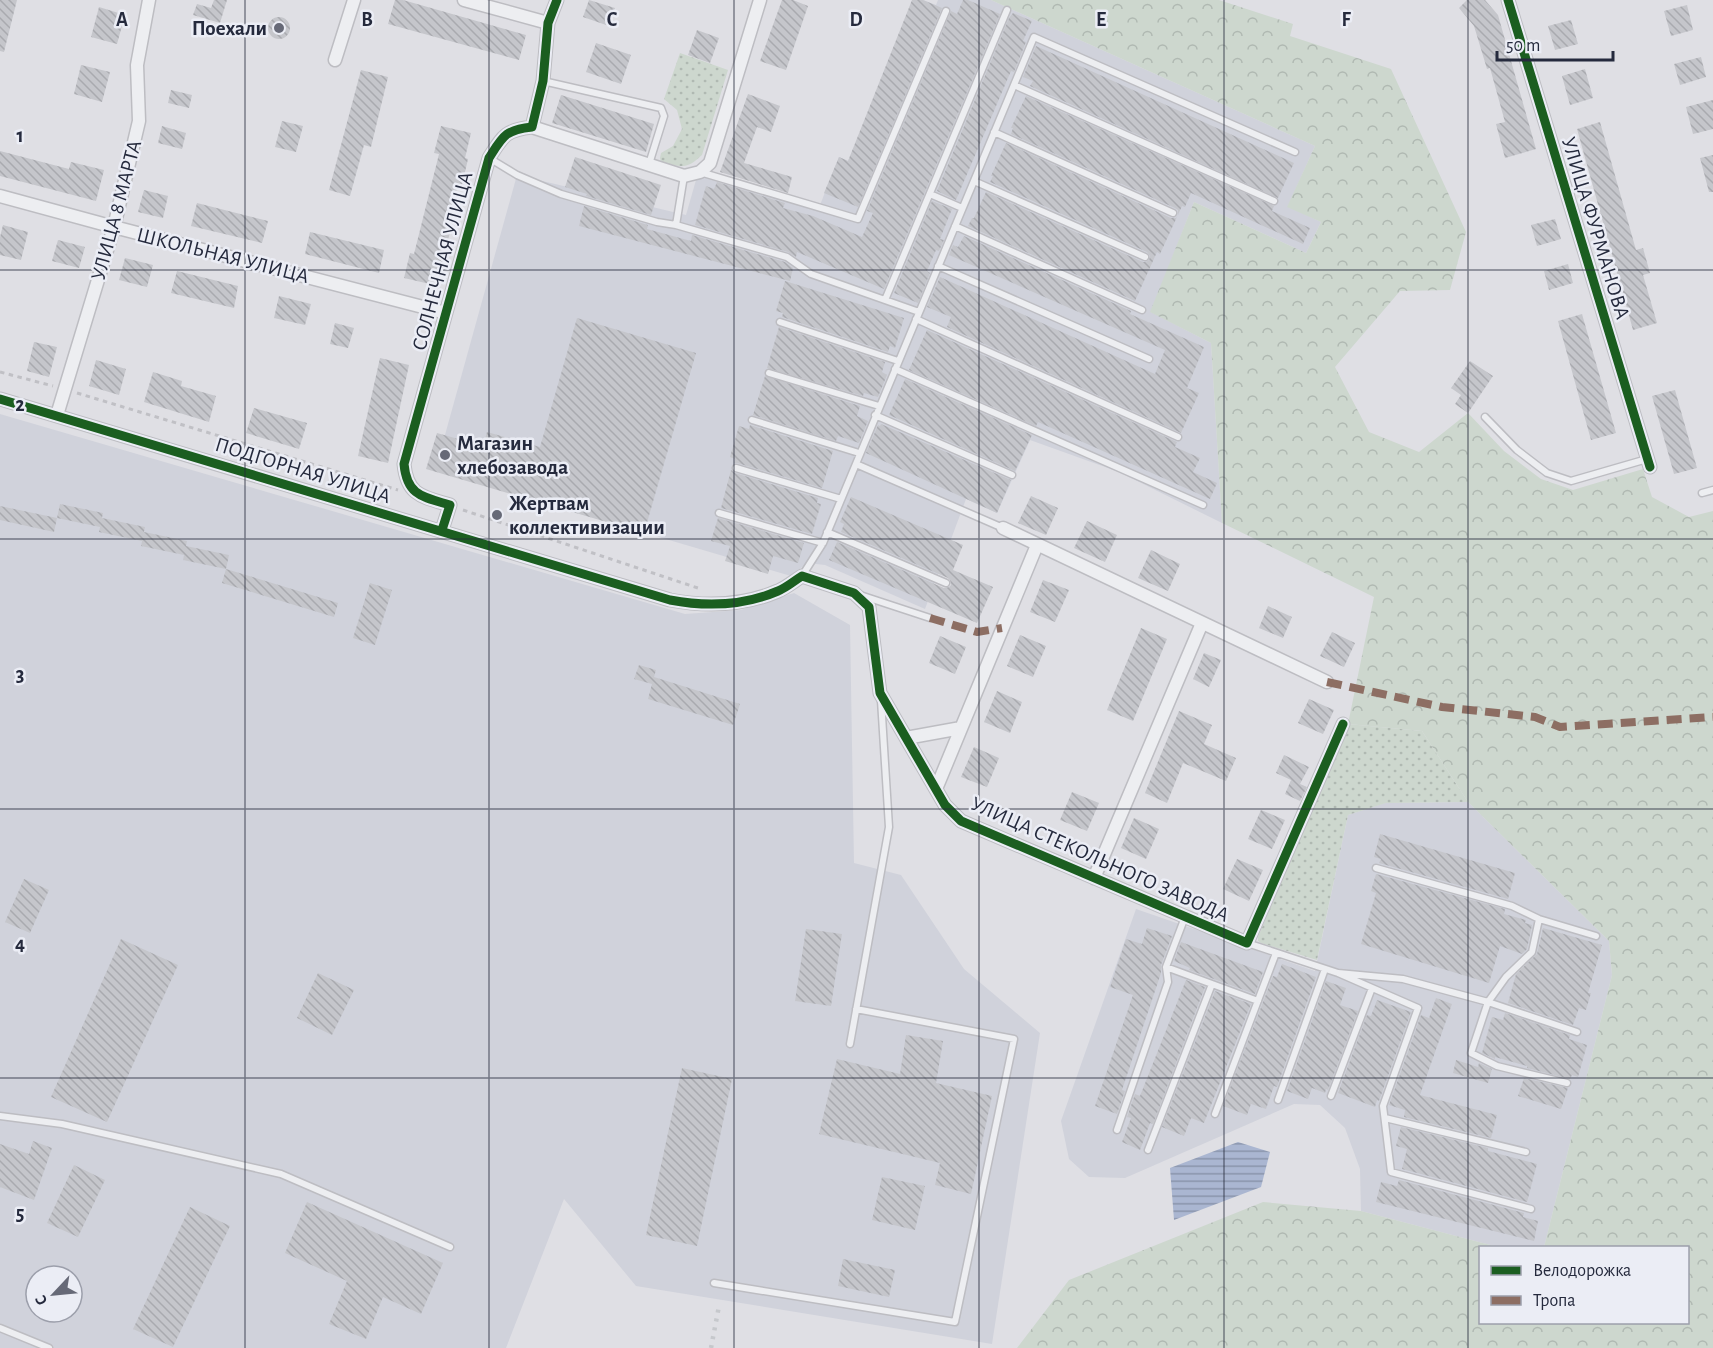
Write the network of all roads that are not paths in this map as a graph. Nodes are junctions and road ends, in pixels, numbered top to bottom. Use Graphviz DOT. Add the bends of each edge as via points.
graph roads {
  1 [pos="149,0"];
  2 [pos="354,0"];
  3 [pos="465,0"];
  4 [pos="557,0"];
  5 [pos="760,0"];
  6 [pos="1508,0"];
  7 [pos="1007,10"];
  8 [pos="946,11"];
  9 [pos="548,23"];
  10 [pos="336,60"];
  11 [pos="543,81"];
  12 [pos="1014,84"];
  13 [pos="532,127"];
  14 [pos="994,132"];
  15 [pos="1295,152"];
  16 [pos="489,158"];
  17 [pos="649,164"];
  18 [pos="700,172"];
  19 [pos="684,176"];
  20 [pos="974,181"];
  21 [pos="930,194"];
  22 [pos="0,196"];
  23 [pos="1274,201"];
  24 [pos="962,208"];
  25 [pos="1173,213"];
  26 [pos="676,225"];
  27 [pos="955,226"];
  28 [pos="114,227"];
  29 [pos="1145,257"];
  30 [pos="938,266"];
  31 [pos="885,300"];
  32 [pos="1142,310"];
  33 [pos="446,312"];
  34 [pos="919,312"];
  35 [pos="916,319"];
  36 [pos="780,321"];
  37 [pos="1149,359"];
  38 [pos="898,361"];
  39 [pos="895,369"];
  40 [pos="769,373"];
  41 [pos="0,399"];
  42 [pos="879,406"];
  43 [pos="57,415"];
  44 [pos="875,415"];
  45 [pos="1485,417"];
  46 [pos="752,420"];
  47 [pos="1178,437"];
  48 [pos="860,453"];
  49 [pos="1649,463"];
  50 [pos="856,464"];
  51 [pos="736,468"];
  52 [pos="1012,474"];
  53 [pos="1713,490"];
  54 [pos="1702,493"];
  55 [pos="841,499"];
  56 [pos="1203,505"];
  57 [pos="719,513"];
  58 [pos="1003,528"];
  59 [pos="442,530"];
  60 [pos="827,532"];
  61 [pos="823,543"];
  62 [pos="1037,545"];
  63 [pos="802,576"];
  64 [pos="946,583"];
  65 [pos="854,593"];
  66 [pos="930,618"];
  67 [pos="1202,623"];
  68 [pos="1327,682"];
  69 [pos="880,693"];
  70 [pos="1343,724"];
  71 [pos="961,729"];
  72 [pos="906,738"];
  73 [pos="936,789"];
  74 [pos="1376,868"];
  75 [pos="1094,878"];
  76 [pos="1185,917"];
  77 [pos="1539,919"];
  78 [pos="1596,936"];
  79 [pos="1247,943"];
  80 [pos="1276,953"];
  81 [pos="1166,967"];
  82 [pos="1325,969"];
  83 [pos="1338,973"];
  84 [pos="1212,984"];
  85 [pos="1372,988"];
  86 [pos="1258,1001"];
  87 [pos="1488,1002"];
  88 [pos="856,1009"];
  89 [pos="1577,1032"];
  90 [pos="850,1044"];
  91 [pos="1567,1083"];
  92 [pos="1331,1096"];
  93 [pos="1278,1100"];
  94 [pos="1215,1114"];
  95 [pos="0,1116"];
  96 [pos="1385,1118"];
  97 [pos="1117,1130"];
  98 [pos="1148,1150"];
  99 [pos="1526,1152"];
  100 [pos="1530,1209"];
  101 [pos="450,1246"];
  102 [pos="714,1283"];
  103 [pos="0,1328"];
  104 [pos="50,1348"];
  1 -- 28 [label="street, УЛИЦА 8 МАРТА" via="137,65 139,121"];
  2 -- 10 [label="street"];
  3 -- 9 [label="street"];
  4 -- 9 [label="street"];
  5 -- 18 [label="street" via="710,163"];
  6 -- 49 [label="street, УЛИЦА ФУРМАНОВА"];
  7 -- 21 [label="lane"];
  8 -- 18 [label="lane" via="858,219"];
  9 -- 11 [label="street"];
  11 -- 13 [label="street"];
  11 -- 17 [label="lane" via="661,108 664,116"];
  12 -- 14 [label="lane"];
  12 -- 15 [label="lane" via="1034,37"];
  12 -- 23 [label="lane"];
  13 -- 16 [label="street, СОЛНЕЧНАЯ УЛИЦА" via="516,129 502,137"];
  13 -- 17 [label="street"];
  14 -- 20 [label="lane"];
  14 -- 25 [label="lane"];
  16 -- 26 [label="lane" via="561,194"];
  16 -- 33 [label="street, СОЛНЕЧНАЯ УЛИЦА"];
  17 -- 19 [label="street"];
  18 -- 19 [label="street"];
  19 -- 26 [label="lane"];
  20 -- 24 [label="lane"];
  20 -- 29 [label="lane"];
  21 -- 24 [label="lane"];
  21 -- 31 [label="lane"];
  22 -- 28 [label="street, ШКОЛЬНАЯ УЛИЦА"];
  24 -- 27 [label="lane"];
  26 -- 31 [label="lane" via="787,257 811,274"];
  27 -- 30 [label="lane"];
  27 -- 32 [label="lane"];
  28 -- 33 [label="street, ШКОЛЬНАЯ УЛИЦА"];
  28 -- 43 [label="street, УЛИЦА 8 МАРТА"];
  30 -- 34 [label="lane"];
  30 -- 37 [label="lane"];
  31 -- 34 [label="lane"];
  33 -- 59 [label="street, СОЛНЕЧНАЯ УЛИЦА" via="404,464 405,478 412,488 423,497 450,506"];
  34 -- 35 [label="lane"];
  35 -- 38 [label="lane"];
  35 -- 47 [label="lane"];
  36 -- 38 [label="lane"];
  38 -- 39 [label="lane"];
  39 -- 42 [label="lane"];
  39 -- 56 [label="lane"];
  40 -- 42 [label="lane"];
  41 -- 43 [label="street, ПОДГОРНАЯ УЛИЦА"];
  42 -- 44 [label="lane"];
  43 -- 59 [label="street, ПОДГОРНАЯ УЛИЦА"];
  44 -- 48 [label="lane"];
  44 -- 52 [label="lane"];
  45 -- 49 [label="lane" via="1517,450 1547,473 1571,481"];
  46 -- 48 [label="lane"];
  48 -- 50 [label="lane"];
  50 -- 55 [label="lane"];
  50 -- 58 [label="lane"];
  51 -- 55 [label="lane"];
  53 -- 54 [label="lane"];
  55 -- 60 [label="lane"];
  57 -- 61 [label="lane"];
  58 -- 62 [label="street"];
  59 -- 63 [label="street, ПОДГОРНАЯ УЛИЦА" via="694,605 742,602 778,591"];
  60 -- 61 [label="lane"];
  60 -- 64 [label="lane"];
  61 -- 63 [label="lane"];
  62 -- 67 [label="street"];
  62 -- 71 [label="street"];
  63 -- 65 [label="street"];
  65 -- 66 [label="lane"];
  65 -- 69 [label="street, УЛИЦА СТЕКОЛЬНОГО ЗАВОДА" via="869,608"];
  67 -- 68 [label="street"];
  67 -- 75 [label="street"];
  69 -- 72 [label="street, УЛИЦА СТЕКОЛЬНОГО ЗАВОДА"];
  69 -- 88 [label="lane" via="890,827"];
  70 -- 79 [label="street"];
  71 -- 72 [label="street"];
  71 -- 73 [label="street"];
  72 -- 73 [label="street, УЛИЦА СТЕКОЛЬНОГО ЗАВОДА"];
  73 -- 75 [label="street, УЛИЦА СТЕКОЛЬНОГО ЗАВОДА" via="961,821"];
  74 -- 77 [label="lane" via="1512,906"];
  75 -- 76 [label="street, УЛИЦА СТЕКОЛЬНОГО ЗАВОДА"];
  76 -- 79 [label="street, УЛИЦА СТЕКОЛЬНОГО ЗАВОДА"];
  76 -- 81 [label="lane"];
  77 -- 78 [label="lane"];
  77 -- 87 [label="lane" via="1532,952 1506,977"];
  79 -- 80 [label="lane"];
  80 -- 82 [label="lane"];
  80 -- 86 [label="lane"];
  81 -- 84 [label="lane"];
  81 -- 97 [label="lane" via="1168,982"];
  82 -- 83 [label="lane"];
  82 -- 93 [label="lane"];
  83 -- 85 [label="lane"];
  83 -- 87 [label="lane" via="1403,979"];
  84 -- 86 [label="lane"];
  84 -- 98 [label="lane"];
  85 -- 92 [label="lane"];
  85 -- 96 [label="lane" via="1418,1008 1383,1106"];
  86 -- 94 [label="lane"];
  87 -- 89 [label="lane"];
  87 -- 91 [label="lane" via="1471,1053 1497,1066"];
  88 -- 90 [label="lane"];
  88 -- 102 [label="lane" via="1014,1039 955,1322"];
  95 -- 101 [label="lane" via="62,1124 282,1174"];
  96 -- 99 [label="lane"];
  96 -- 100 [label="lane" via="1391,1172"];
  103 -- 104 [label="lane"];
}
